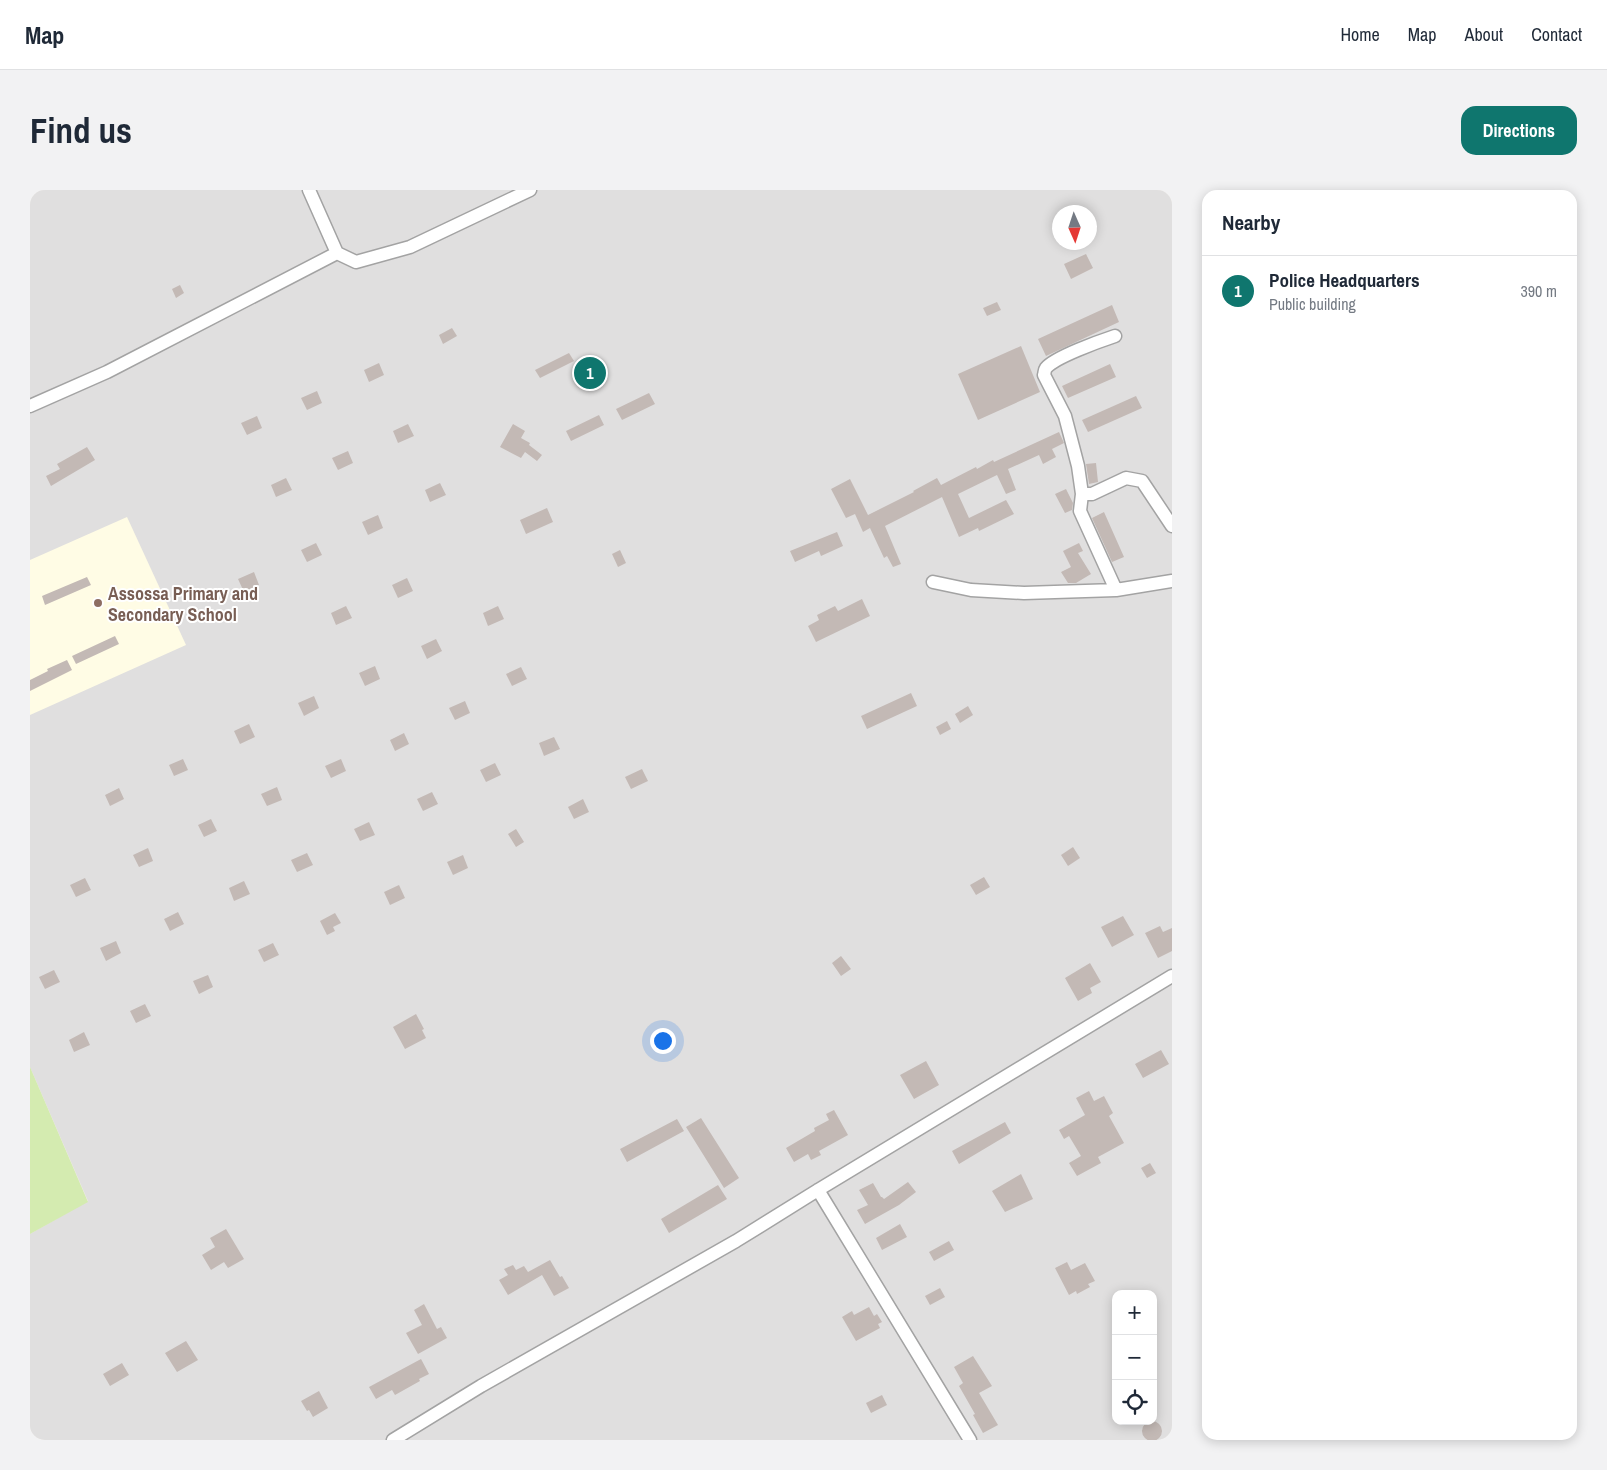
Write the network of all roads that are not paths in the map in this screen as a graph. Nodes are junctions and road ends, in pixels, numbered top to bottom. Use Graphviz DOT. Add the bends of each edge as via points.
graph roads {
  1 [pos="309,190"];
  2 [pos="530,190"];
  3 [pos="337,253"];
  4 [pos="1115,336"];
  5 [pos="30,406"];
  6 [pos="1082,494"];
  7 [pos="1172,526"];
  8 [pos="1172,581"];
  9 [pos="933,582"];
  10 [pos="1116,590"];
  11 [pos="1172,976"];
  12 [pos="818,1190"];
  13 [pos="393,1440"];
  14 [pos="970,1440"];
  1 -- 3 [label="street"];
  2 -- 3 [label="street" via="410,246 356,262"];
  3 -- 5 [label="street" via="107,372"];
  4 -- 6 [label="street" via="1068,355 1045,370 1045,380 1066,416"];
  6 -- 7 [label="street" via="1092,494 1126,478 1142,481"];
  6 -- 10 [label="street" via="1080,511"];
  8 -- 10 [label="street"];
  9 -- 10 [label="street" via="971,590 1015,593"];
  11 -- 12 [label="street"];
  12 -- 13 [label="street"];
  12 -- 14 [label="street"];
}
